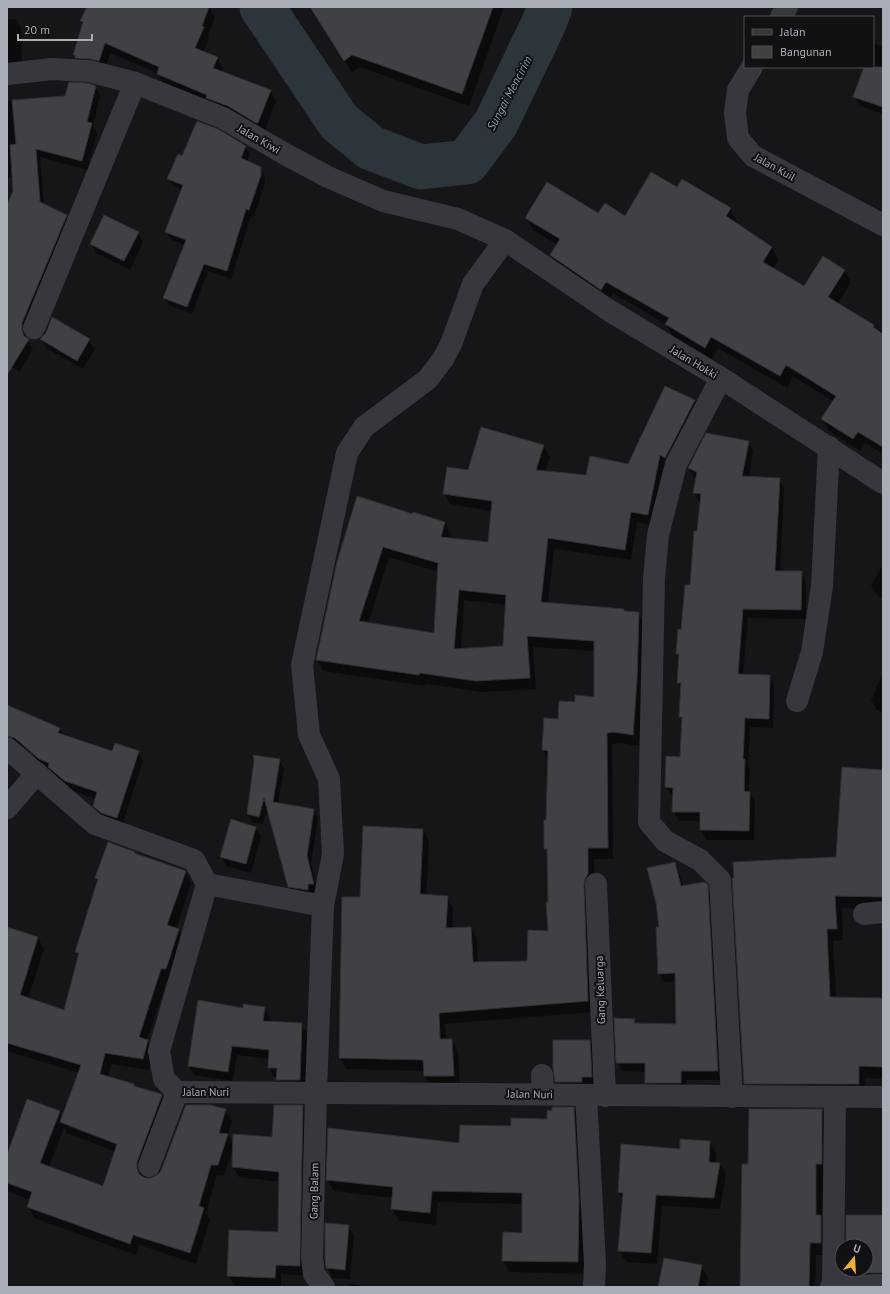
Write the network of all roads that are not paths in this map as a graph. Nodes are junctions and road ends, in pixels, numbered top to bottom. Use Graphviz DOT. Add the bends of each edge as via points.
graph roads {
  1 [pos="787,7"];
  2 [pos="782,16"];
  3 [pos="751,68"];
  4 [pos="7,74"];
  5 [pos="135,83"];
  6 [pos="883,225"];
  7 [pos="505,240"];
  8 [pos="34,328"];
  9 [pos="721,378"];
  10 [pos="829,447"];
  11 [pos="883,483"];
  12 [pos="797,701"];
  13 [pos="7,748"];
  14 [pos="37,773"];
  15 [pos="7,808"];
  16 [pos="207,884"];
  17 [pos="596,884"];
  18 [pos="323,906"];
  19 [pos="177,1092"];
  20 [pos="316,1092"];
  21 [pos="595,1095"];
  22 [pos="732,1097"];
  23 [pos="883,1097"];
  24 [pos="835,1098"];
  25 [pos="149,1166"];
  26 [pos="883,1285"];
  27 [pos="832,1286"];
  28 [pos="324,1287"];
  29 [pos="594,1287"];
  1 -- 2 [label="street"];
  3 -- 6 [label="street, Jalan Kuil" via="738,90 735,113 738,138 753,156"];
  4 -- 5 [label="street, Jalan Kiwi" via="52,69 89,71"];
  5 -- 7 [label="street, Jalan Kiwi" via="223,118 322,174 383,201 458,219"];
  5 -- 8 [label="street"];
  7 -- 9 [label="street, Jalan Hokki" via="610,311"];
  7 -- 18 [label="street, Gang Balam" via="473,284 451,344 428,379 364,427 347,453 302,664 309,734 329,779 333,854"];
  9 -- 10 [label="street, Jalan Hokki"];
  9 -- 22 [label="street" via="676,464 658,535 654,579 649,822 665,841 700,860 720,880"];
  10 -- 11 [label="street, Jalan Hokki"];
  10 -- 12 [label="street" via="822,586 812,652"];
  13 -- 14 [label="street"];
  14 -- 15 [label="street"];
  14 -- 16 [label="street" via="95,824 194,860"];
  16 -- 18 [label="street"];
  16 -- 19 [label="street" via="159,1051 164,1079"];
  17 -- 21 [label="street, Gang Keluarga"];
  18 -- 20 [label="street, Gang Balam"];
  19 -- 20 [label="street, Jalan Nuri"];
  19 -- 25 [label="street"];
  20 -- 21 [label="street, Jalan Nuri" via="543,1084"];
  20 -- 28 [label="street, Gang Balam" via="312,1258 314,1274"];
  21 -- 22 [label="street, Jalan Nuri"];
  21 -- 29 [label="street, Gang Keluarga"];
  22 -- 24 [label="street, Jalan Nuri"];
  23 -- 24 [label="street, Jalan Nuri"];
  24 -- 27 [label="street"];
  26 -- 27 [label="street"];
}
